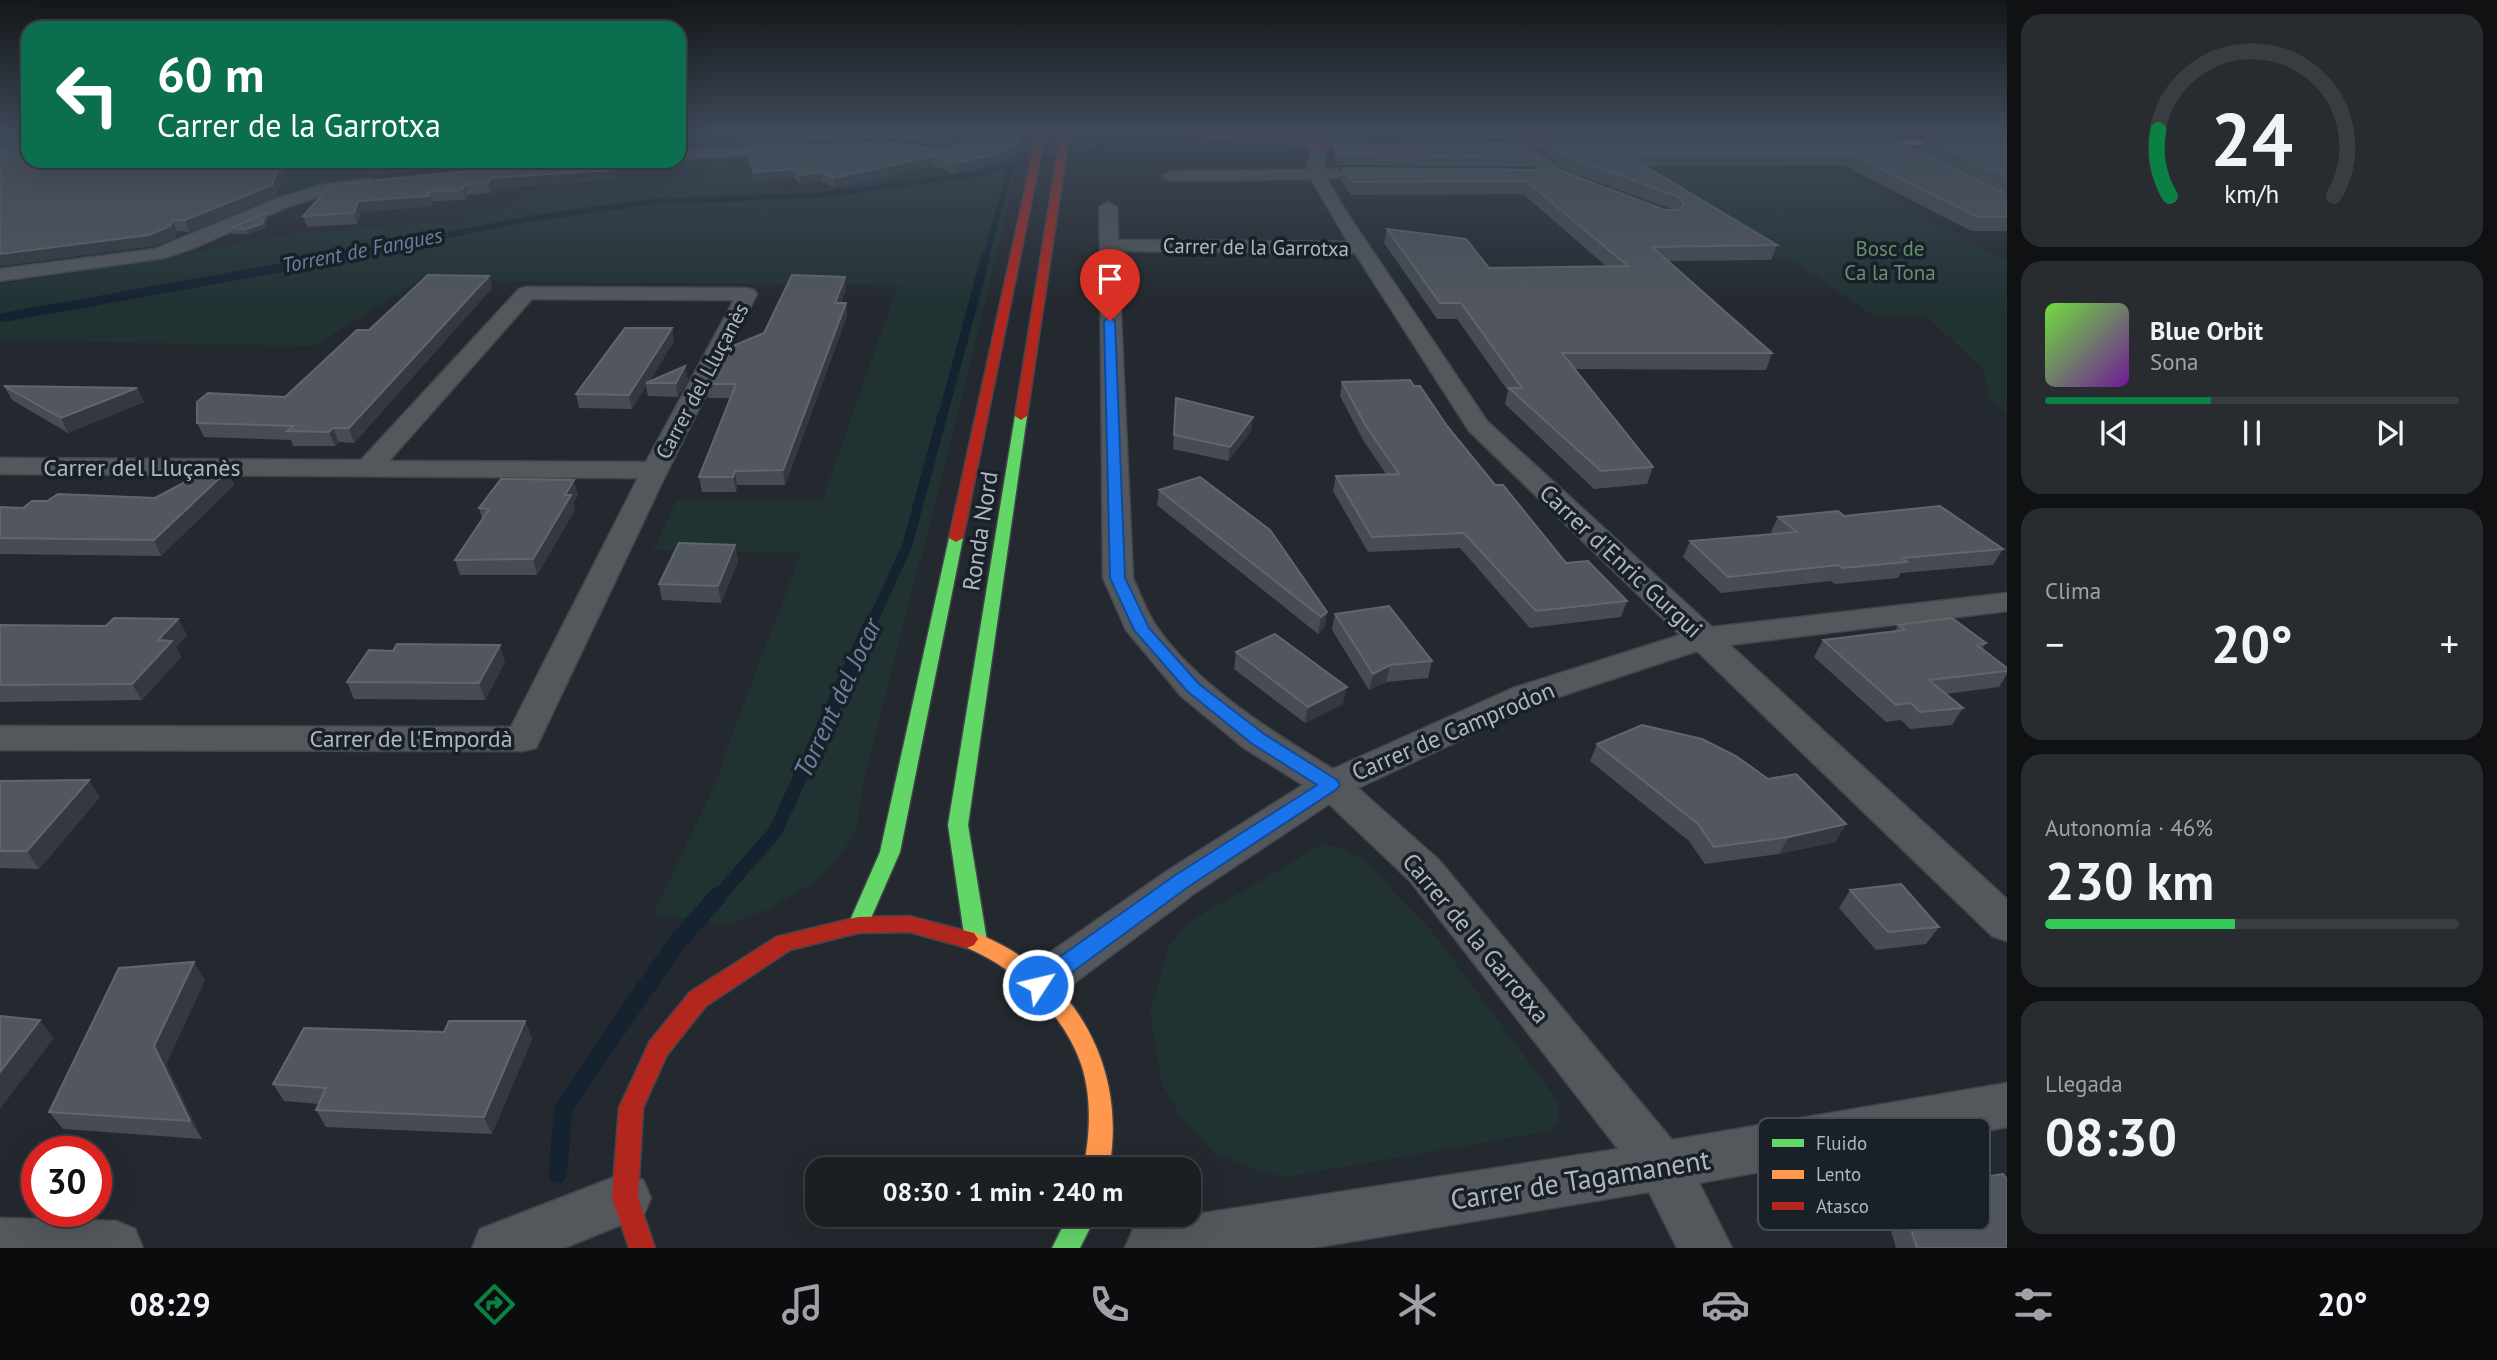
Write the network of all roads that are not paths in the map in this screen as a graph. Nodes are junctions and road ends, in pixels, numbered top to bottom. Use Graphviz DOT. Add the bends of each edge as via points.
graph roads {
  1 [pos="320,190"];
  2 [pos="1029,190"];
  3 [pos="1055,190"];
  4 [pos="1326,190"];
  5 [pos="1597,190"];
  6 [pos="1606,194"];
  7 [pos="1108,207"];
  8 [pos="1110,245"];
  9 [pos="1361,248"];
  10 [pos="0,275"];
  11 [pos="0,466"];
  12 [pos="368,468"];
  13 [pos="655,470"];
  14 [pos="2000,608"];
  15 [pos="1704,638"];
  16 [pos="0,738"];
  17 [pos="1331,785"];
  18 [pos="2007,923"];
  19 [pos="858,925"];
  20 [pos="976,941"];
  21 [pos="1038,985"];
  22 [pos="2007,1105"];
  23 [pos="1933,1118"];
  24 [pos="1758,1149"];
  25 [pos="1099,1157"];
  26 [pos="1662,1166"];
  27 [pos="625,1198"];
  28 [pos="1077,1227"];
  29 [pos="0,1245"];
  30 [pos="116,1248"];
  31 [pos="499,1248"];
  32 [pos="642,1248"];
  33 [pos="1065,1248"];
  34 [pos="1152,1248"];
  35 [pos="1705,1248"];
  1 -- 10 [label="street" via="158,254"];
  2 -- 19 [label="main road, Ronda Nord" via="890,852"];
  3 -- 20 [label="main road, Ronda Nord" via="958,825"];
  4 -- 9 [label="street, Carrer d'Enric Gurgui"];
  5 -- 6 [label="street"];
  7 -- 8 [label="street, Carrer de la Garrotxa"];
  8 -- 9 [label="street, Carrer de la Garrotxa"];
  8 -- 17 [label="street, Carrer de la Garrotxa" via="1118,578 1142,630 1193,688 1257,739"];
  9 -- 15 [label="street, Carrer d'Enric Gurgui" via="1478,426"];
  11 -- 12 [label="street, Carrer del Lluçanès"];
  12 -- 13 [label="street, Carrer del Lluçanès"];
  12 -- 13 [label="street, Carrer del Lluçanès" via="526,293 747,294"];
  13 -- 16 [label="street, Carrer de l'Empordà" via="523,739"];
  14 -- 15 [label="street, Carrer de Camprodon"];
  15 -- 17 [label="street, Carrer de Camprodon" via="1525,696"];
  15 -- 18 [label="street, Carrer d'Enric Gurgui"];
  17 -- 21 [label="street, Carrer de Camprodon" via="1181,882"];
  17 -- 26 [label="street, Carrer de la Garrotxa" via="1425,870"];
  19 -- 20 [label="main road" via="909,924"];
  19 -- 27 [label="main road" via="784,943 698,999 658,1048 631,1108"];
  20 -- 21 [label="main road" via="1020,965"];
  21 -- 25 [label="main road" via="1076,1028 1094,1069 1102,1144"];
  22 -- 23 [label="street, Carrer de Tagamanent"];
  24 -- 26 [label="street, Carrer de Tagamanent"];
  26 -- 34 [label="street, Carrer de Tagamanent"];
  26 -- 35 [label="street, Carrer de la Garrotxa"];
  27 -- 31 [label="street"];
  27 -- 32 [label="main road"];
  28 -- 33 [label="main road"];
  29 -- 30 [label="street"];
}
